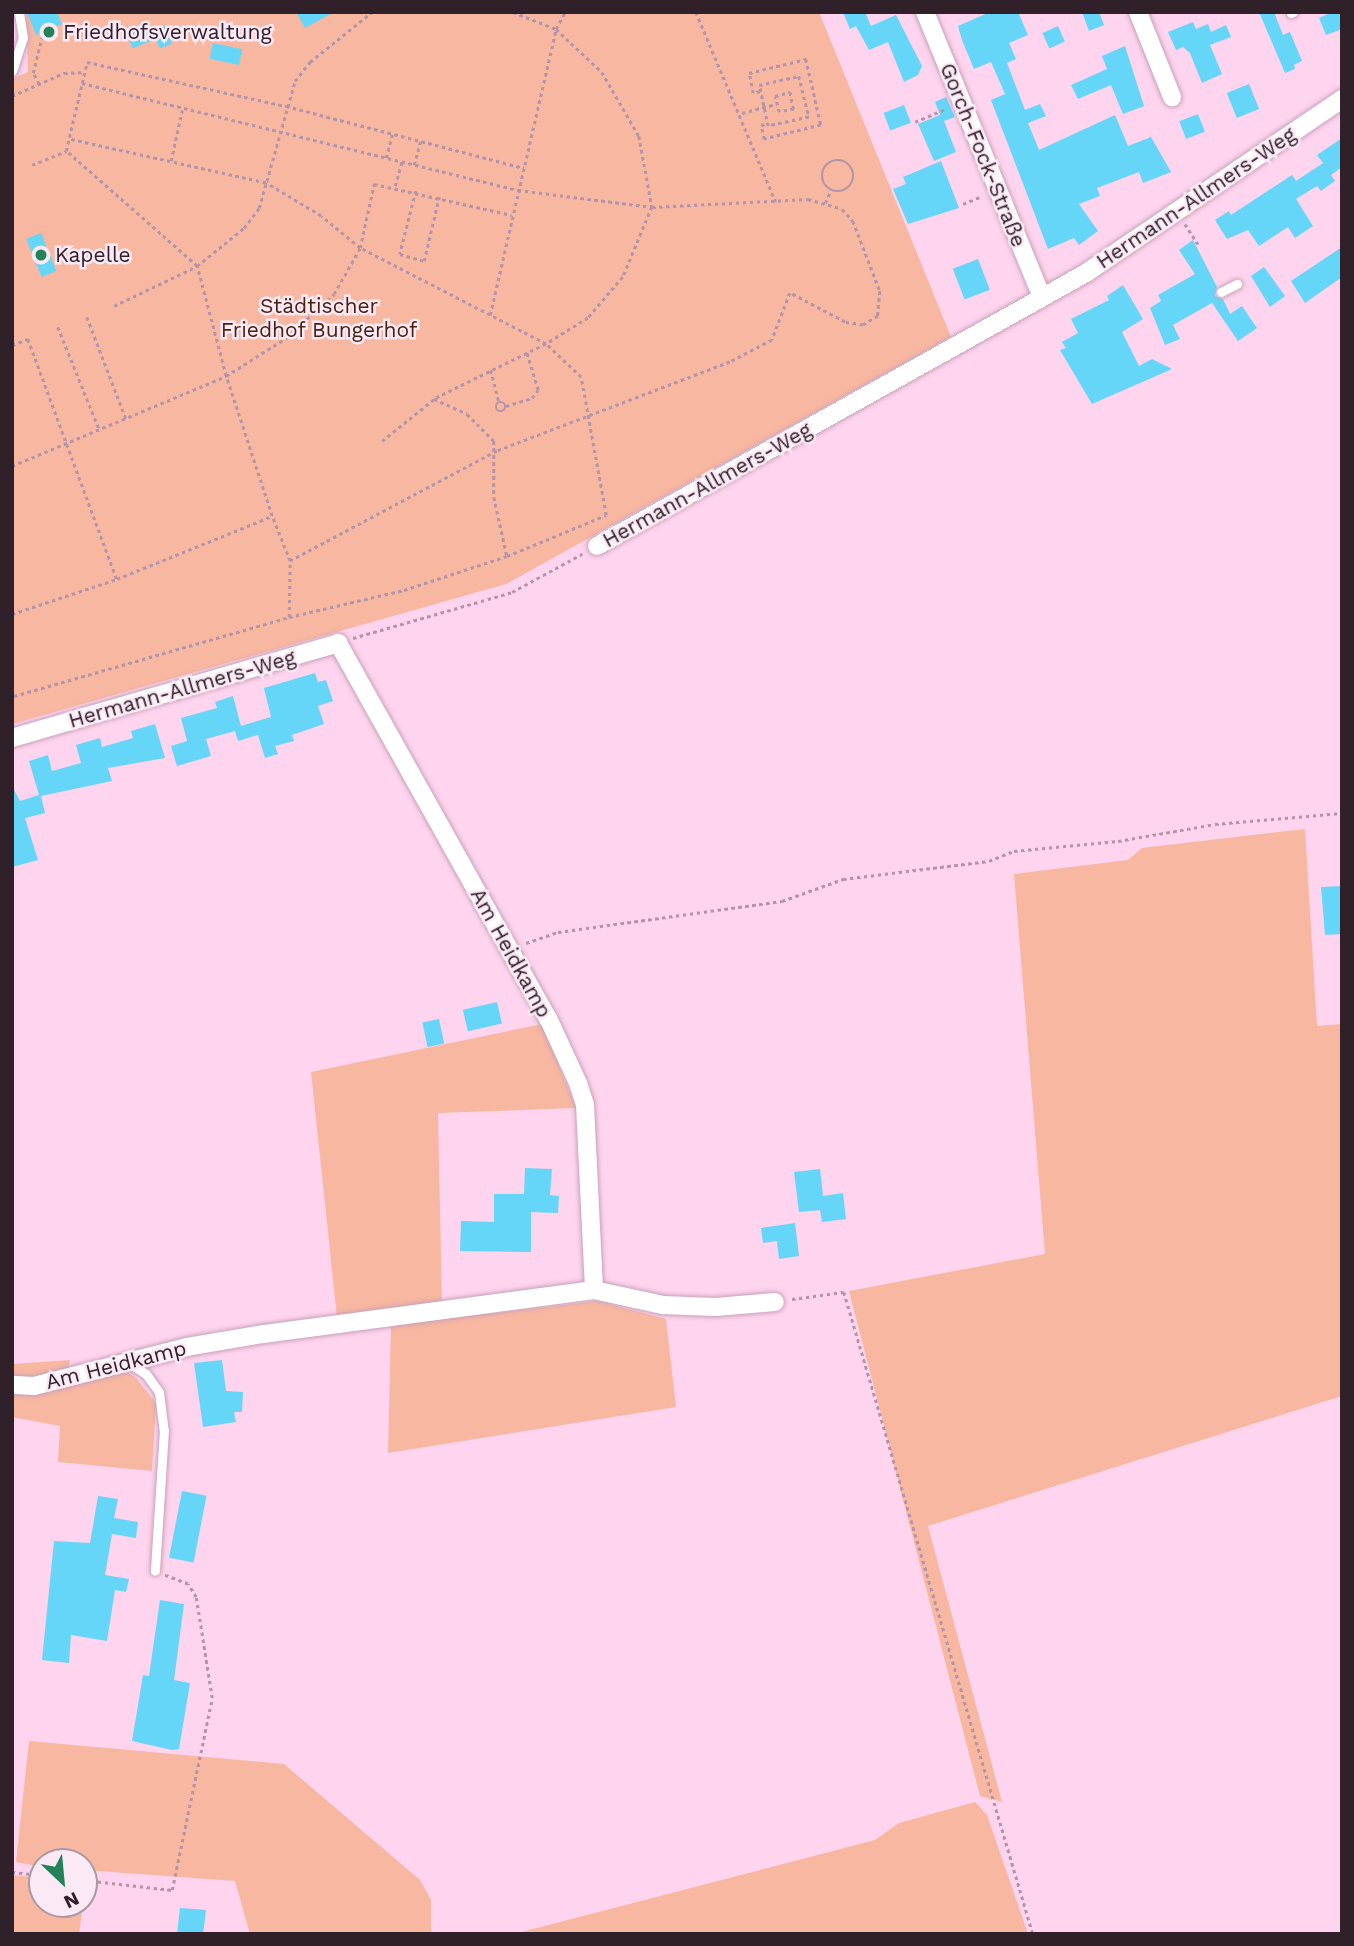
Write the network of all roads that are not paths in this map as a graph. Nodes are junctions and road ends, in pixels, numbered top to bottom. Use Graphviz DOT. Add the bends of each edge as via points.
graph roads {
  1 [pos="19,12"];
  2 [pos="1138,12"];
  3 [pos="928,13"];
  4 [pos="12,71"];
  5 [pos="1172,97"];
  6 [pos="1342,99"];
  7 [pos="1237,284"];
  8 [pos="1222,292"];
  9 [pos="1042,297"];
  10 [pos="597,546"];
  11 [pos="338,643"];
  12 [pos="12,737"];
  13 [pos="594,1290"];
  14 [pos="775,1302"];
  15 [pos="125,1361"];
  16 [pos="12,1385"];
  17 [pos="155,1572"];
  1 -- 4 [label="lane" via="23,38"];
  2 -- 5 [label="street"];
  3 -- 9 [label="street, Gorch-Fock-Straße"];
  6 -- 9 [label="street, Hermann-Allmers-Weg"];
  7 -- 8 [label="lane"];
  9 -- 10 [label="street, Hermann-Allmers-Weg"];
  11 -- 12 [label="street, Hermann-Allmers-Weg"];
  11 -- 13 [label="street, Am Heidkamp" via="549,1020 585,1105"];
  13 -- 14 [label="street, Am Heidkamp" via="663,1304 716,1307"];
  13 -- 15 [label="street, Am Heidkamp" via="263,1334"];
  15 -- 16 [label="street, Am Heidkamp" via="34,1386"];
  15 -- 17 [label="lane" via="146,1374 159,1392 164,1430"];
}
